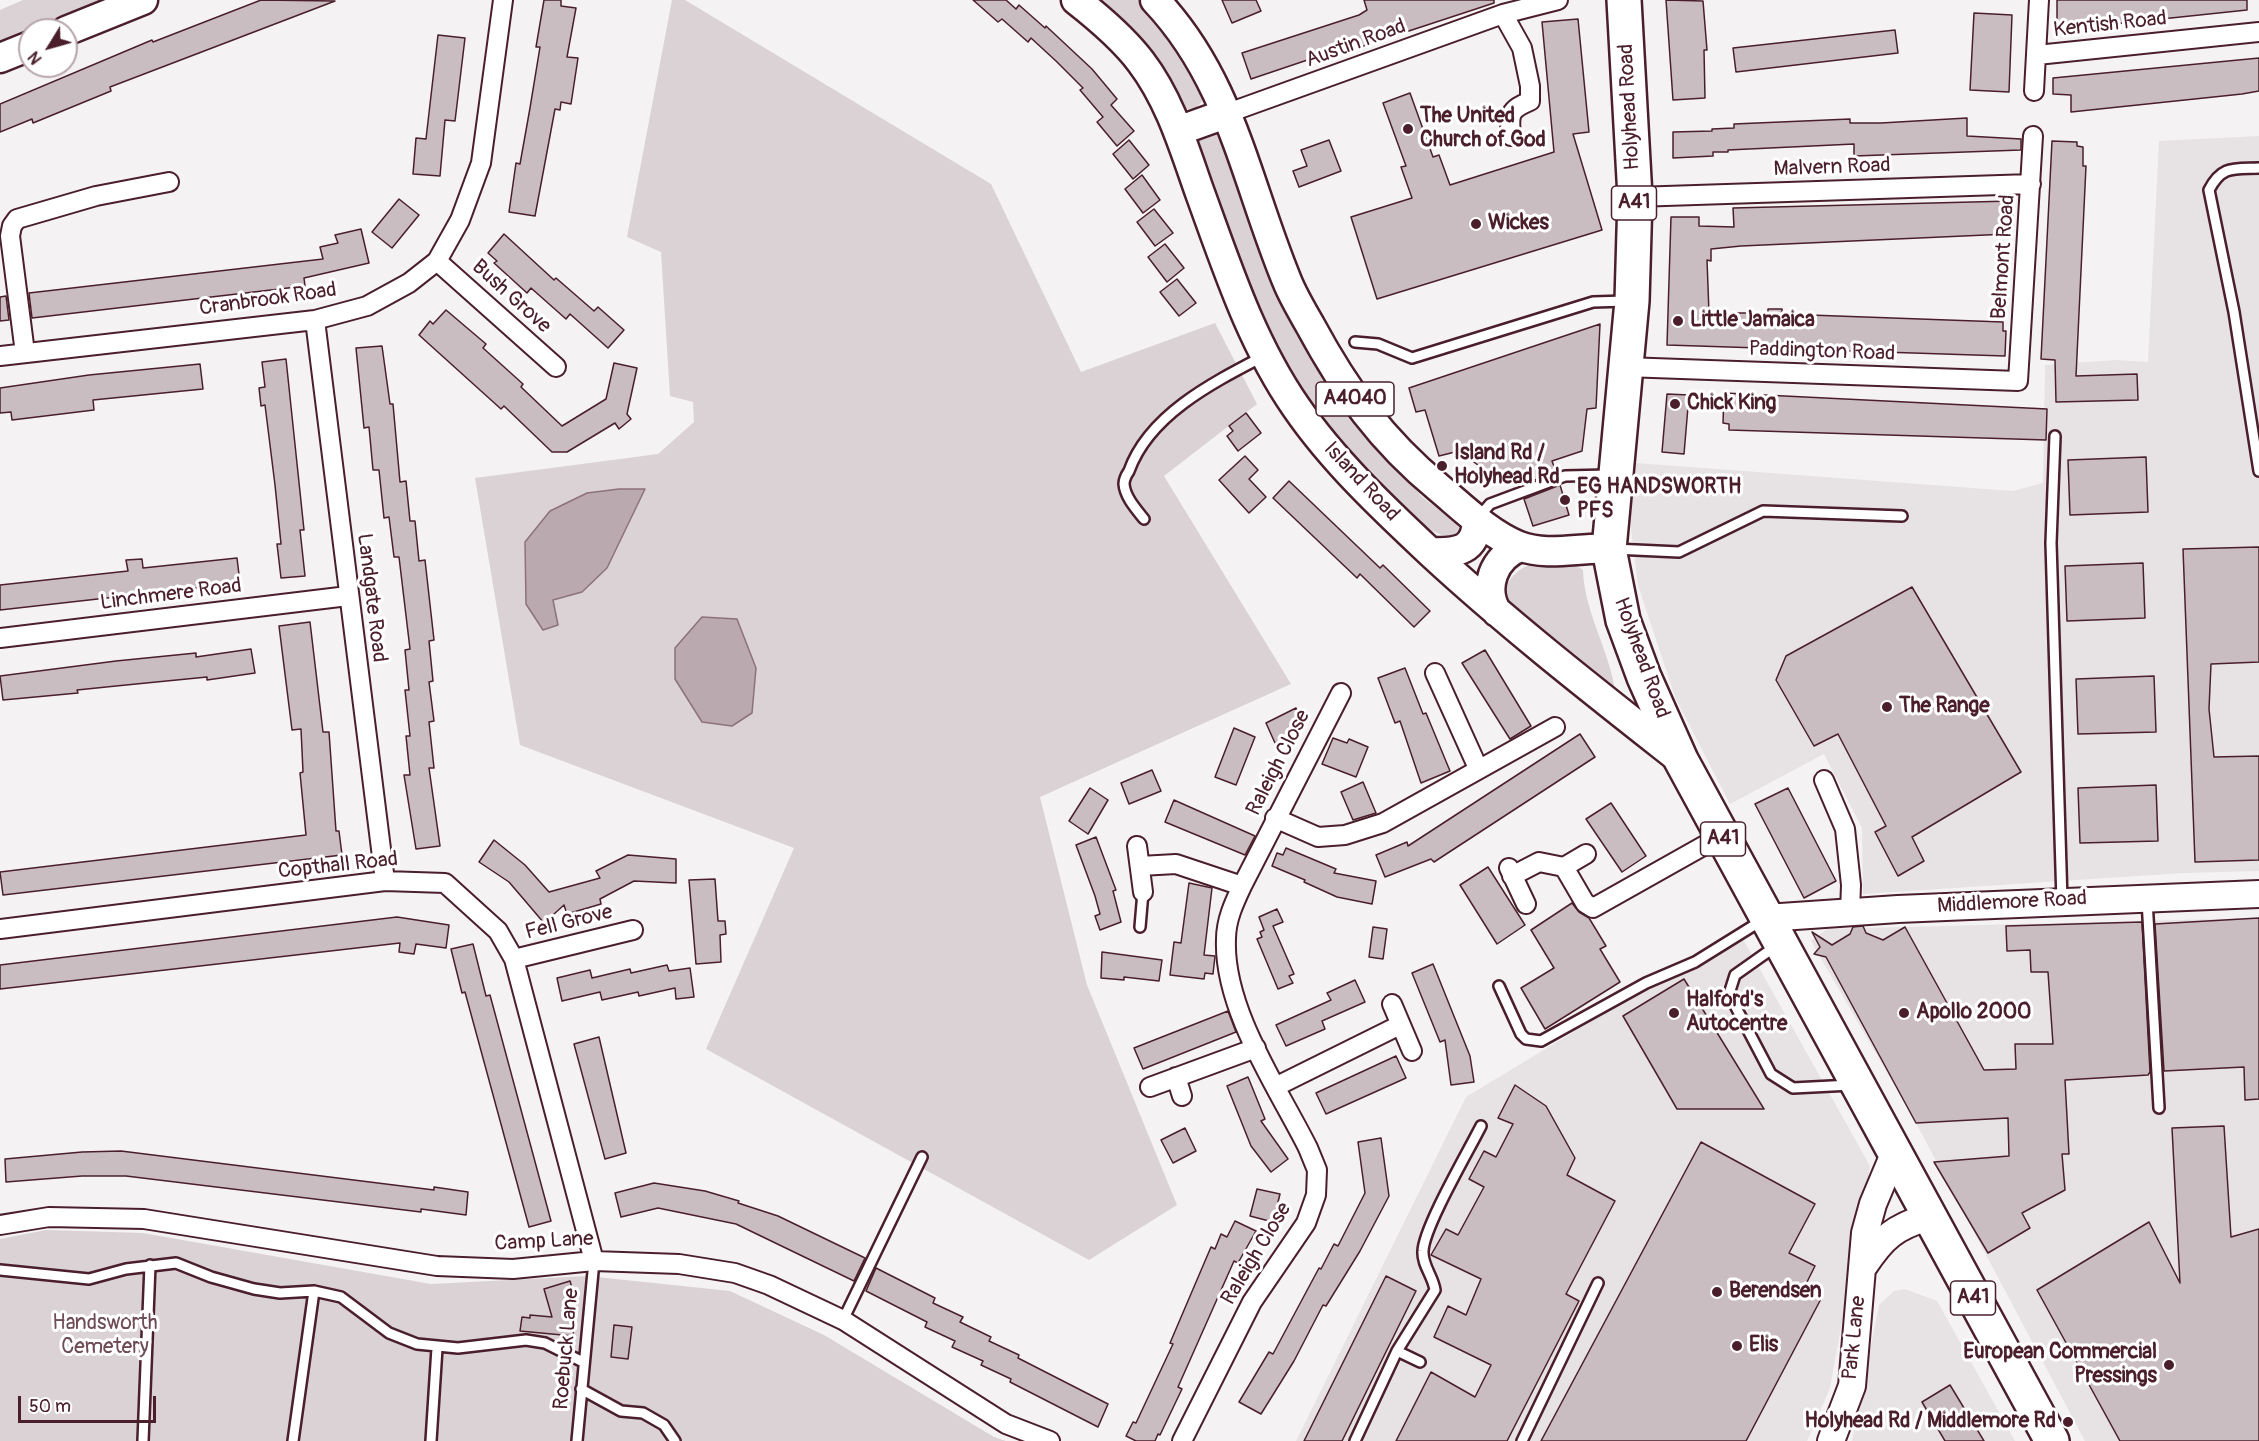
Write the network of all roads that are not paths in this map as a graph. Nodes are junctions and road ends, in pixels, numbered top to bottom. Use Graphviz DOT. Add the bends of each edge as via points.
graph roads {
  1 [pos="143,0"];
  2 [pos="503,0"];
  3 [pos="1076,0"];
  4 [pos="1155,0"];
  5 [pos="1558,0"];
  6 [pos="1624,0"];
  7 [pos="2039,0"];
  8 [pos="1532,3"];
  9 [pos="1503,14"];
  10 [pos="78,27"];
  11 [pos="2259,32"];
  12 [pos="18,51"];
  13 [pos="2037,55"];
  14 [pos="0,58"];
  15 [pos="2034,91"];
  16 [pos="1228,113"];
  17 [pos="1178,131"];
  18 [pos="1511,135"];
  19 [pos="2033,136"];
  20 [pos="2259,168"];
  21 [pos="169,182"];
  22 [pos="2031,184"];
  23 [pos="1635,197"];
  24 [pos="437,261"];
  25 [pos="1632,301"];
  26 [pos="315,320"];
  27 [pos="1355,342"];
  28 [pos="25,353"];
  29 [pos="1265,355"];
  30 [pos="0,356"];
  31 [pos="556,367"];
  32 [pos="1625,367"];
  33 [pos="2018,381"];
  34 [pos="2055,436"];
  35 [pos="2259,471"];
  36 [pos="1616,475"];
  37 [pos="1902,516"];
  38 [pos="1144,519"];
  39 [pos="1477,520"];
  40 [pos="1520,547"];
  41 [pos="1609,549"];
  42 [pos="1430,552"];
  43 [pos="348,596"];
  44 [pos="1497,612"];
  45 [pos="0,638"];
  46 [pos="1435,673"];
  47 [pos="1341,693"];
  48 [pos="1555,727"];
  49 [pos="1681,760"];
  50 [pos="1478,768"];
  51 [pos="1824,780"];
  52 [pos="1275,818"];
  53 [pos="1721,836"];
  54 [pos="1137,846"];
  55 [pos="1586,854"];
  56 [pos="1140,866"];
  57 [pos="1564,867"];
  58 [pos="385,881"];
  59 [pos="1242,886"];
  60 [pos="1143,892"];
  61 [pos="2259,894"];
  62 [pos="2146,898"];
  63 [pos="2062,901"];
  64 [pos="1526,903"];
  65 [pos="1850,912"];
  66 [pos="1140,927"];
  67 [pos="0,929"];
  68 [pos="633,930"];
  69 [pos="1773,931"];
  70 [pos="514,959"];
  71 [pos="1499,986"];
  72 [pos="1392,1004"];
  73 [pos="1400,1025"];
  74 [pos="1256,1048"];
  75 [pos="1412,1051"];
  76 [pos="1176,1077"];
  77 [pos="1856,1084"];
  78 [pos="1277,1086"];
  79 [pos="1150,1087"];
  80 [pos="1182,1096"];
  81 [pos="2159,1108"];
  82 [pos="1482,1126"];
  83 [pos="1894,1154"];
  84 [pos="922,1157"];
  85 [pos="1928,1216"];
  86 [pos="0,1225"];
  87 [pos="594,1261"];
  88 [pos="150,1265"];
  89 [pos="1862,1269"];
  90 [pos="0,1270"];
  91 [pos="1598,1283"];
  92 [pos="314,1291"];
  93 [pos="843,1320"];
  94 [pos="437,1348"];
  95 [pos="1397,1351"];
  96 [pos="583,1362"];
  97 [pos="1420,1362"];
  98 [pos="581,1389"];
  99 [pos="143,1441"];
  100 [pos="293,1441"];
  101 [pos="431,1441"];
  102 [pos="577,1441"];
  103 [pos="675,1441"];
  104 [pos="1050,1441"];
  105 [pos="1182,1441"];
  106 [pos="1354,1441"];
  107 [pos="1522,1441"];
  108 [pos="1831,1441"];
  109 [pos="2052,1441"];
  1 -- 10 [label="main road"];
  2 -- 24 [label="street, Cranbrook Road" via="481,163 460,220"];
  3 -- 17 [label="main road, Island Road / A4040" via="1124,42 1141,63"];
  4 -- 16 [label="main road, A4040" via="1204,64"];
  5 -- 8 [label="street, Austin Road"];
  6 -- 23 [label="highway, Holyhead Road / A41"];
  7 -- 13 [label="street"];
  8 -- 9 [label="street, Austin Road"];
  9 -- 16 [label="street, Austin Road"];
  9 -- 18 [label="street" via="1521,48 1530,86 1530,101 1515,107 1509,117"];
  11 -- 13 [label="street, Kentish Road"];
  12 -- 14 [label="main road"];
  13 -- 15 [label="street"];
  16 -- 17 [label="main road"];
  16 -- 39 [label="main road, A4040" via="1287,283 1326,354 1388,442"];
  17 -- 29 [label="main road, Island Road / A4040" via="1242,306"];
  19 -- 22 [label="street, Belmont Road"];
  20 -- 35 [label="lane" via="2225,170 2209,190 2234,312"];
  21 -- 28 [label="street" via="96,196 17,219 10,236"];
  22 -- 23 [label="street, Malvern Road"];
  22 -- 33 [label="street, Belmont Road"];
  23 -- 25 [label="highway, Holyhead Road / A41"];
  24 -- 26 [label="street, Cranbrook Road" via="409,284 368,306"];
  24 -- 31 [label="street, Bush Grove"];
  25 -- 27 [label="lane" via="1593,302 1413,358 1378,344"];
  25 -- 32 [label="highway, Holyhead Road / A41"];
  26 -- 28 [label="street, Cranbrook Road"];
  26 -- 43 [label="street, Landgate Road"];
  28 -- 30 [label="street, Cranbrook Road"];
  29 -- 38 [label="lane" via="1214,382 1149,434 1124,483 1129,500"];
  29 -- 42 [label="main road, Island Road / A4040" via="1329,450"];
  32 -- 33 [label="street, Paddington Road"];
  32 -- 36 [label="highway, Holyhead Road / A41"];
  34 -- 63 [label="lane" via="2050,543"];
  36 -- 39 [label="lane" via="1565,476 1490,504"];
  36 -- 41 [label="highway, Holyhead Road / A41"];
  37 -- 41 [label="lane" via="1763,511 1679,552"];
  39 -- 40 [label="main road, A4040"];
  39 -- 42 [label="main road" via="1476,535 1469,546"];
  40 -- 41 [label="main road, A4040" via="1546,551"];
  40 -- 44 [label="main road" via="1504,556 1490,585 1490,597"];
  41 -- 49 [label="highway, Holyhead Road / A41" via="1623,620"];
  42 -- 44 [label="main road, Island Road / A4040"];
  43 -- 45 [label="street, Linchmere Road"];
  43 -- 58 [label="street, Landgate Road"];
  44 -- 49 [label="main road, Island Road / A4040"];
  46 -- 50 [label="street"];
  47 -- 52 [label="street, Raleigh Close"];
  48 -- 50 [label="street"];
  49 -- 53 [label="highway, Holyhead Road / A41"];
  50 -- 52 [label="street" via="1383,823 1345,835 1318,837"];
  51 -- 65 [label="street" via="1845,829"];
  52 -- 59 [label="street, Raleigh Close"];
  53 -- 57 [label="street" via="1593,908 1585,903"];
  53 -- 69 [label="highway, Holyhead Road / A41"];
  54 -- 56 [label="street"];
  55 -- 57 [label="street"];
  56 -- 59 [label="street" via="1176,864"];
  56 -- 60 [label="street"];
  57 -- 64 [label="street" via="1539,862 1510,872"];
  58 -- 67 [label="street, Copthall Road"];
  58 -- 70 [label="street, Copthall Road" via="445,883 498,932"];
  59 -- 74 [label="street, Raleigh Close" via="1231,911 1226,939 1239,1010"];
  60 -- 66 [label="lane"];
  61 -- 62 [label="street, Middlemore Road"];
  62 -- 63 [label="street, Middlemore Road"];
  62 -- 81 [label="lane"];
  63 -- 65 [label="street, Middlemore Road"];
  65 -- 69 [label="street, Middlemore Road"];
  68 -- 70 [label="street, Fell Grove"];
  69 -- 71 [label="lane" via="1646,983 1541,1041 1526,1039 1521,1034"];
  69 -- 77 [label="highway, Holyhead Road / A41"];
  69 -- 77 [label="lane" via="1736,975 1729,994 1771,1074 1793,1088"];
  70 -- 87 [label="street, Copthall Road"];
  72 -- 73 [label="street"];
  73 -- 75 [label="street"];
  73 -- 78 [label="street"];
  74 -- 76 [label="street"];
  74 -- 78 [label="street, Raleigh Close"];
  76 -- 79 [label="street"];
  76 -- 80 [label="street"];
  77 -- 83 [label="highway, Holyhead Road / A41"];
  78 -- 105 [label="street, Raleigh Close" via="1317,1170 1316,1195 1305,1223 1252,1302"];
  82 -- 95 [label="lane" via="1424,1240 1425,1265 1435,1290"];
  83 -- 85 [label="highway, A41"];
  83 -- 89 [label="street, Park Lane" via="1873,1204 1865,1233"];
  84 -- 93 [label="lane"];
  85 -- 89 [label="street, Park Lane" via="1881,1240"];
  85 -- 109 [label="highway, A41"];
  86 -- 87 [label="street, Camp Lane" via="49,1217 144,1219 437,1266 513,1269"];
  87 -- 93 [label="street, Camp Lane" via="679,1264 735,1273"];
  87 -- 96 [label="lane, Roebuck Lane"];
  88 -- 90 [label="lane" via="89,1279"];
  88 -- 92 [label="lane" via="176,1263 254,1290"];
  88 -- 99 [label="lane"];
  89 -- 108 [label="street, Park Lane" via="1852,1386"];
  91 -- 107 [label="lane"];
  92 -- 94 [label="lane" via="341,1297 389,1333"];
  92 -- 100 [label="lane"];
  93 -- 104 [label="street, Camp Lane" via="1006,1424"];
  94 -- 96 [label="lane" via="526,1340 545,1343"];
  94 -- 101 [label="lane"];
  95 -- 97 [label="lane"];
  95 -- 106 [label="lane"];
  96 -- 98 [label="lane, Roebuck Lane"];
  98 -- 102 [label="lane, Roebuck Lane"];
  98 -- 103 [label="lane" via="621,1411 643,1413 664,1425"];
}
